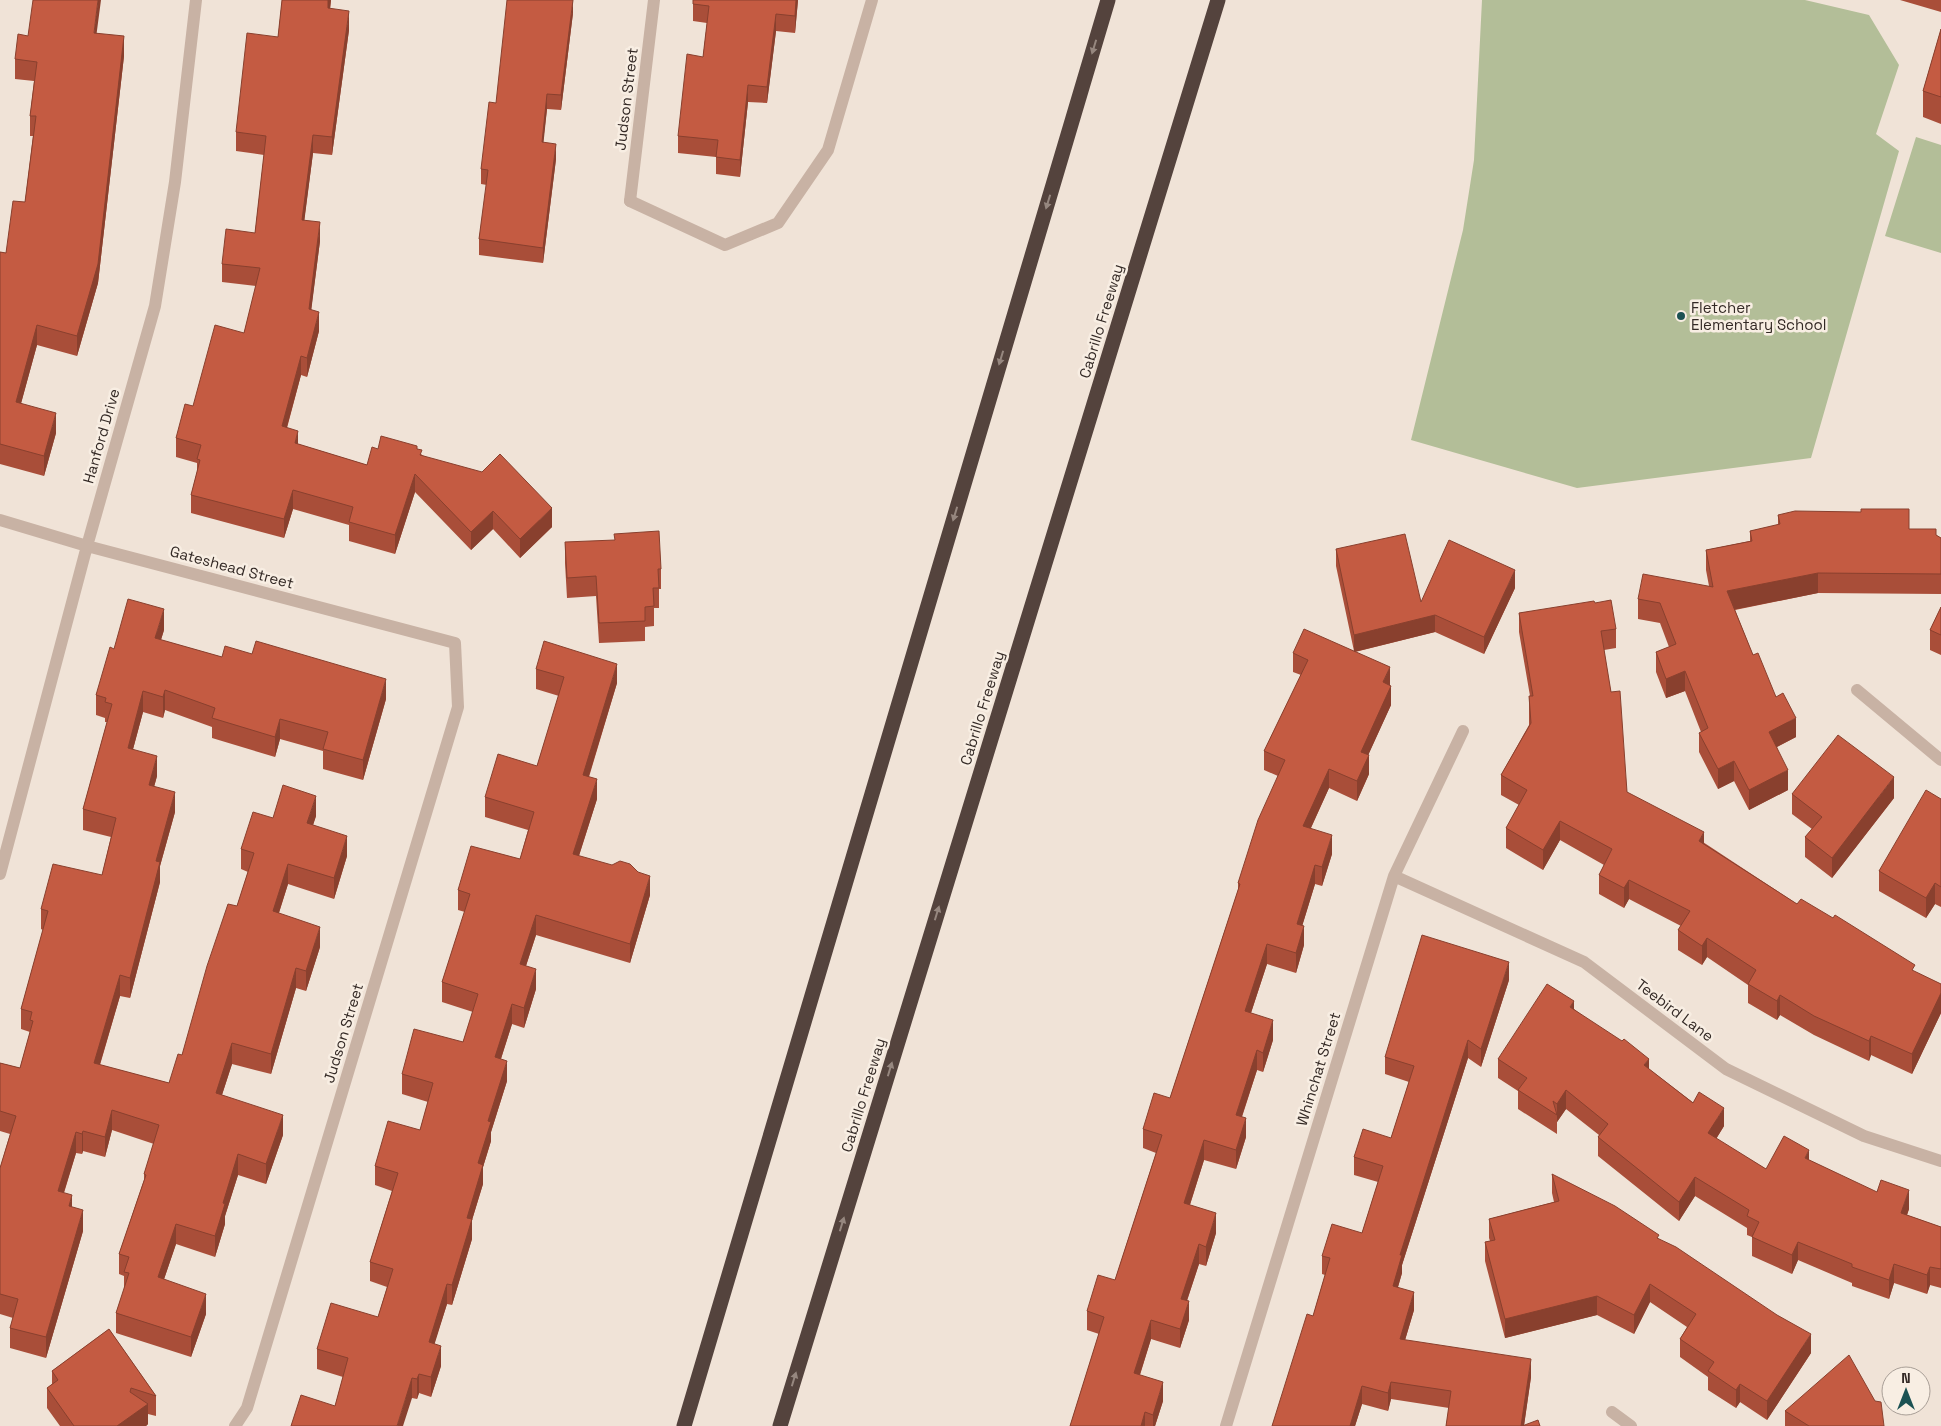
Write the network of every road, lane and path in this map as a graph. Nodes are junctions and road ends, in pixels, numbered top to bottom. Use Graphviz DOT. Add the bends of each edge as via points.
graph roads {
  1 [pos="196,0"];
  2 [pos="654,0"];
  3 [pos="872,0"];
  4 [pos="1108,0"];
  5 [pos="1218,0"];
  6 [pos="0,520"];
  7 [pos="87,546"];
  8 [pos="456,643"];
  9 [pos="1856,690"];
  10 [pos="1463,731"];
  11 [pos="1941,760"];
  12 [pos="0,874"];
  13 [pos="1394,876"];
  14 [pos="1941,1160"];
  15 [pos="1612,1412"];
  16 [pos="235,1426"];
  17 [pos="684,1426"];
  18 [pos="780,1426"];
  19 [pos="1226,1426"];
  20 [pos="1631,1426"];
  1 -- 7 [label="street, Hanford Drive" via="175,182 155,306"];
  2 -- 3 [label="street, Judson Street" via="630,201 725,246 778,223 828,150"];
  4 -- 17 [label="highway, one-way"];
  18 -- 5 [label="highway, Cabrillo Freeway, one-way"];
  6 -- 7 [label="street, Gateshead Street"];
  7 -- 8 [label="street, Gateshead Street"];
  7 -- 12 [label="street, Hanford Drive"];
  8 -- 16 [label="street, Judson Street" via="458,707 247,1408"];
  9 -- 11 [label="street"];
  10 -- 13 [label="street, Whinchat Street"];
  13 -- 14 [label="street, Teebird Lane" via="1584,962 1726,1069 1864,1136"];
  13 -- 19 [label="street, Whinchat Street"];
  15 -- 20 [label="street"];
}
